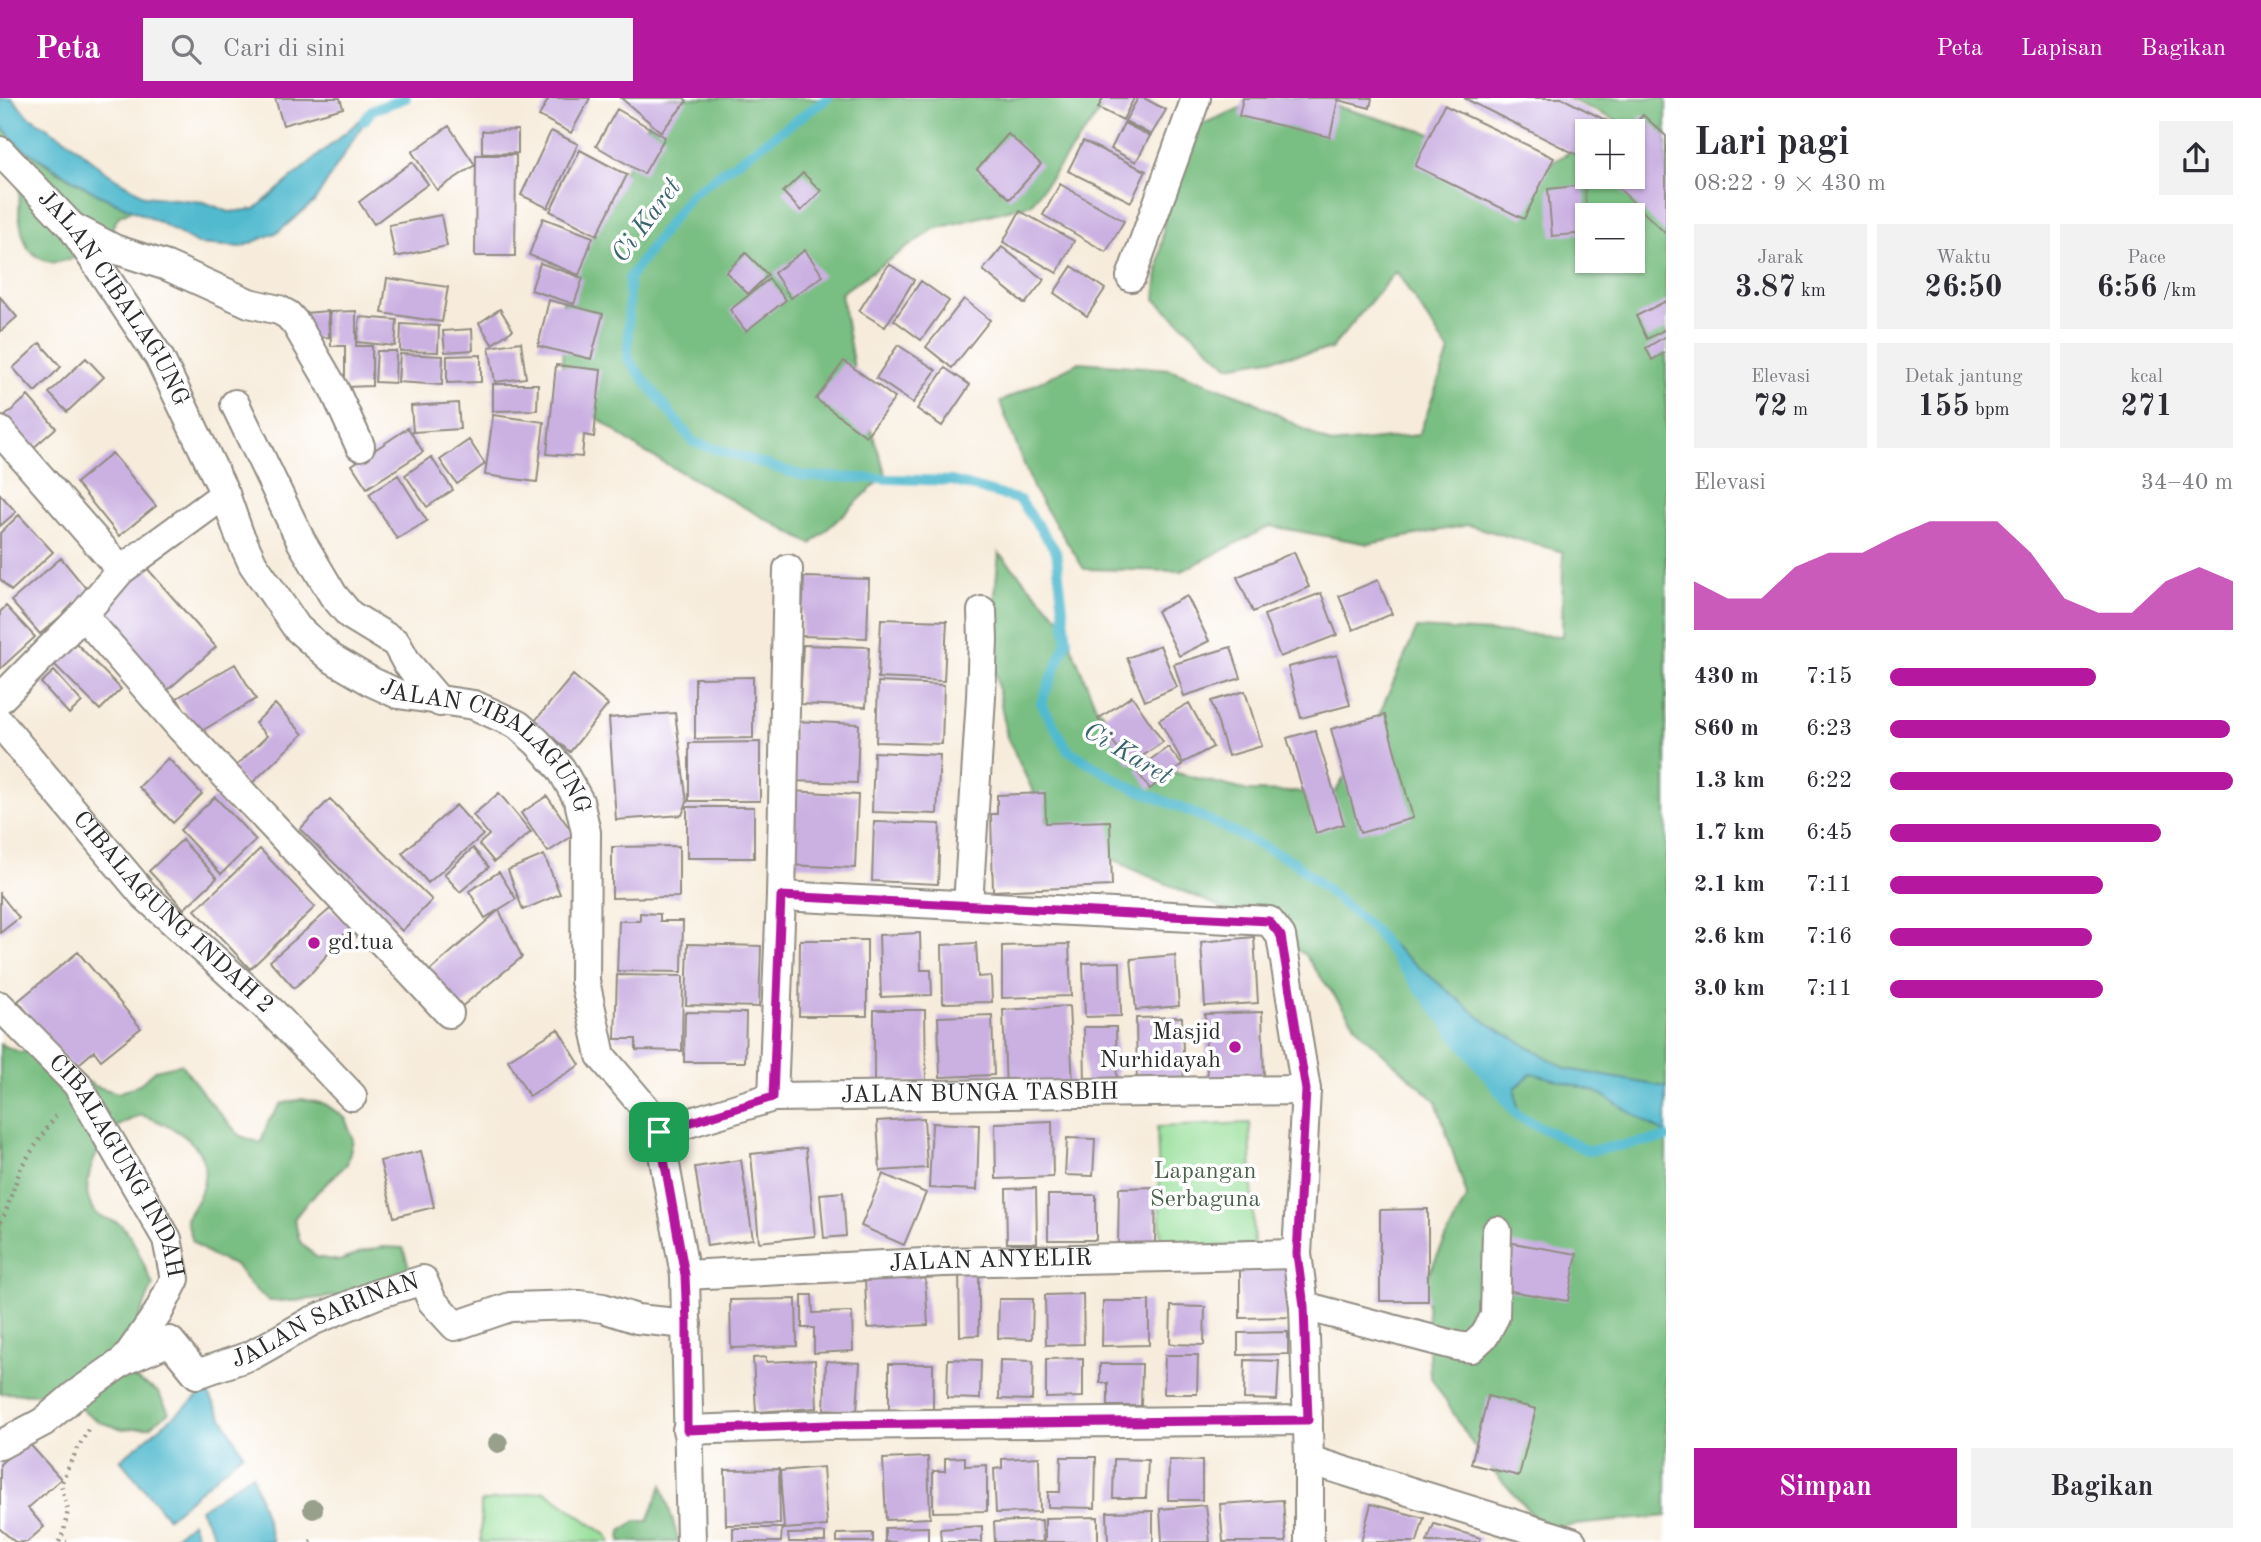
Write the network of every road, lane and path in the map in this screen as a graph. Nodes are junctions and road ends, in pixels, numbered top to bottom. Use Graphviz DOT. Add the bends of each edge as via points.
graph roads {
  1 [pos="1196,98"];
  2 [pos="0,151"];
  3 [pos="72,227"];
  4 [pos="1131,277"];
  5 [pos="235,404"];
  6 [pos="0,431"];
  7 [pos="360,446"];
  8 [pos="225,494"];
  9 [pos="788,569"];
  10 [pos="121,570"];
  11 [pos="982,611"];
  12 [pos="83,615"];
  13 [pos="0,699"];
  14 [pos="440,702"];
  15 [pos="0,723"];
  16 [pos="781,896"];
  17 [pos="968,905"];
  18 [pos="0,1006"];
  19 [pos="449,1013"];
  20 [pos="77,1084"];
  21 [pos="1306,1090"];
  22 [pos="352,1096"];
  23 [pos="773,1097"];
  24 [pos="659,1132"];
  25 [pos="0,1222"];
  26 [pos="1497,1231"];
  27 [pos="1297,1254"];
  28 [pos="685,1275"];
  29 [pos="1304,1306"];
  30 [pos="687,1324"];
  31 [pos="114,1368"];
  32 [pos="75,1395"];
  33 [pos="1308,1420"];
  34 [pos="687,1430"];
  35 [pos="0,1445"];
  36 [pos="1309,1460"];
  37 [pos="59,1542"];
  38 [pos="691,1542"];
  39 [pos="1309,1542"];
  40 [pos="1572,1542"];
  1 -- 4 [label="street"];
  2 -- 3 [label="street, JALAN CIBALAGUNG"];
  3 -- 7 [label="street" via="114,249 288,315 334,389"];
  3 -- 8 [label="street, JALAN CIBALAGUNG" via="159,357"];
  5 -- 14 [label="street" via="301,541 333,595 350,615 396,643"];
  6 -- 10 [label="street"];
  8 -- 10 [label="street"];
  8 -- 14 [label="street, JALAN CIBALAGUNG" via="253,564 297,628 331,658 372,682 398,694"];
  9 -- 16 [label="street"];
  10 -- 12 [label="street"];
  11 -- 17 [label="street"];
  12 -- 13 [label="street"];
  12 -- 19 [label="street" via="183,729"];
  14 -- 24 [label="street, JALAN CIBALAGUNG" via="474,705 517,725 561,769 579,801 586,832 585,981 601,1056 652,1116"];
  15 -- 22 [label="street, CIBALAGUNG INDAH 2" via="144,894 272,1012"];
  16 -- 17 [label="street"];
  16 -- 23 [label="street"];
  17 -- 21 [label="street" via="1269,921 1281,936"];
  18 -- 20 [label="street, CIBALAGUNG INDAH"];
  20 -- 25 [label="path" via="21,1167"];
  20 -- 31 [label="street, CIBALAGUNG INDAH" via="167,1239 175,1279 158,1313"];
  21 -- 23 [label="street, JALAN BUNGA TASBIH"];
  21 -- 27 [label="street"];
  23 -- 24 [label="street, JALAN BUNGA TASBIH"];
  24 -- 28 [label="street, JALAN CIBALAGUNG"];
  26 -- 29 [label="street" via="1495,1316 1471,1348"];
  27 -- 28 [label="street, JALAN ANYELIR" via="944,1262"];
  27 -- 29 [label="street"];
  28 -- 30 [label="street, JALAN CIBALAGUNG"];
  29 -- 33 [label="street"];
  30 -- 31 [label="street, JALAN SARINAN" via="637,1319 580,1305 510,1307 455,1326 432,1301 423,1280 312,1321 252,1356 197,1374 170,1341"];
  30 -- 34 [label="street, JALAN CIBALAGUNG"];
  31 -- 32 [label="street, CIBALAGUNG INDAH"];
  32 -- 35 [label="street, CIBALAGUNG INDAH" via="43,1422"];
  32 -- 37 [label="path" via="94,1416 61,1485 68,1510"];
  33 -- 34 [label="street"];
  33 -- 36 [label="street"];
  34 -- 38 [label="street, JALAN CIBALAGUNG"];
  36 -- 39 [label="street"];
  36 -- 40 [label="street"];
}
